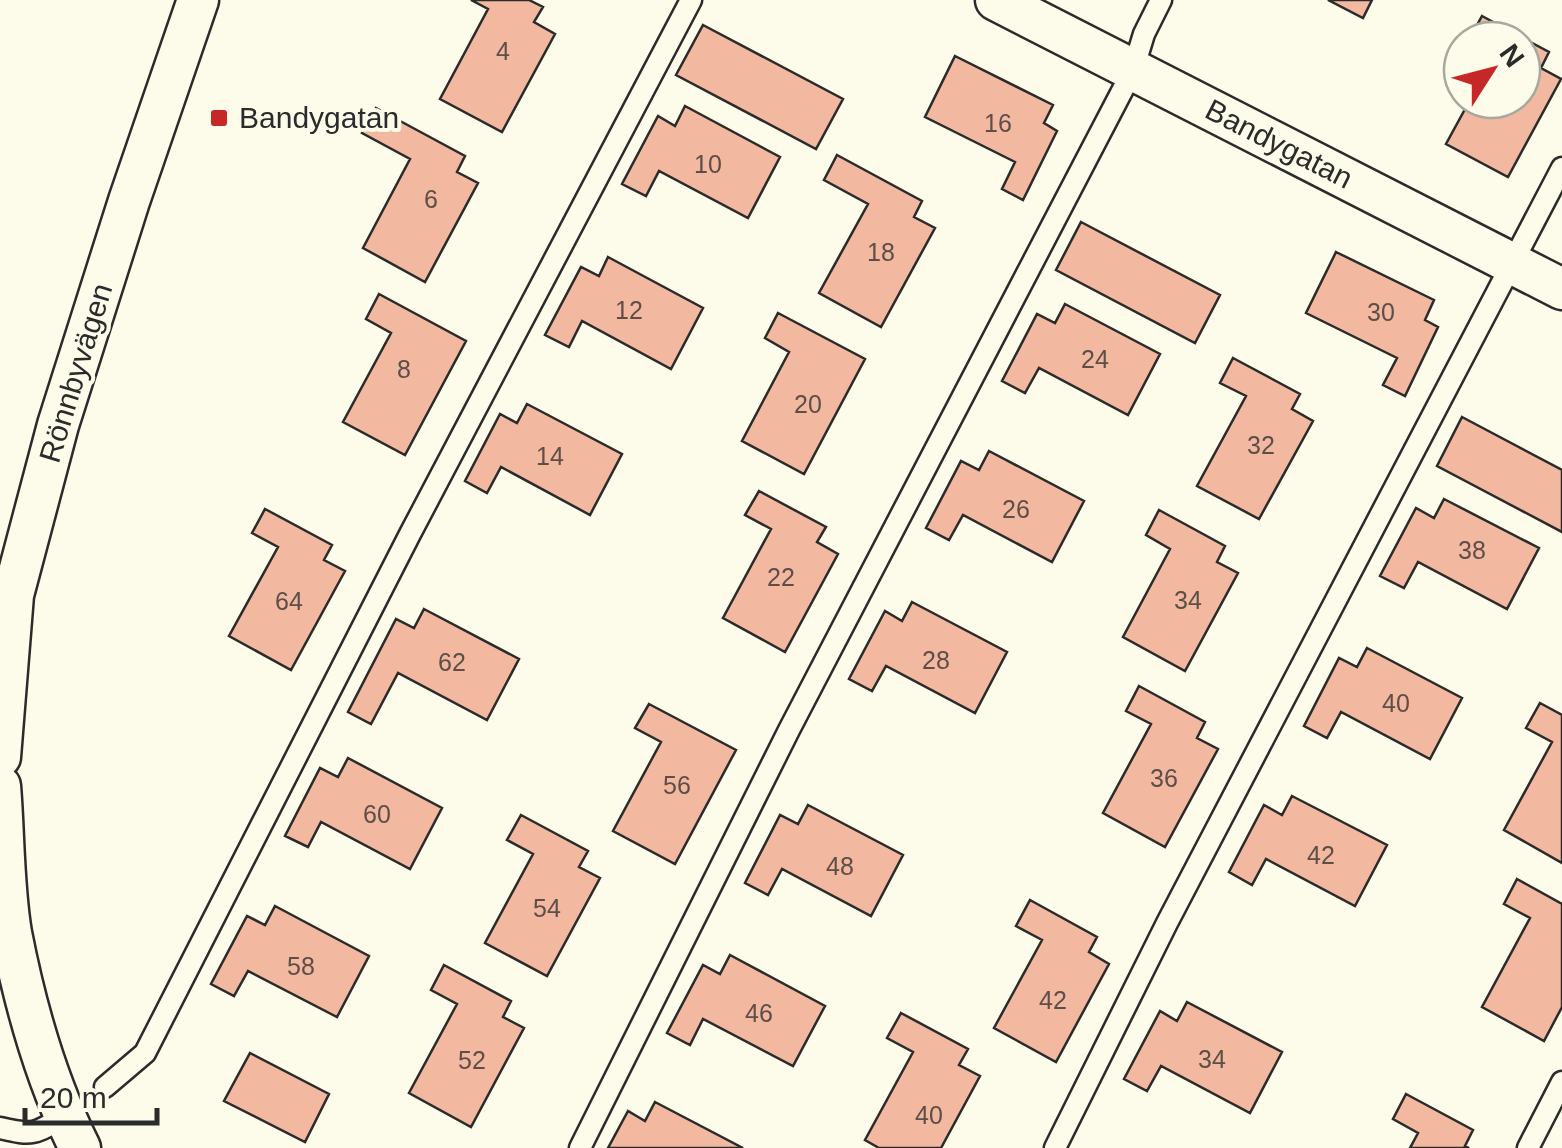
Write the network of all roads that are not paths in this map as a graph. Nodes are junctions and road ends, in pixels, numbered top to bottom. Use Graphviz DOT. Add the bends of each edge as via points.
graph roads {
  1 [pos="198,0"];
  2 [pos="691,0"];
  3 [pos="996,0"];
  4 [pos="1161,0"];
  5 [pos="1134,70"];
  6 [pos="1562,168"];
  7 [pos="1512,263"];
  8 [pos="1562,288"];
  9 [pos="0,757"];
  10 [pos="0,786"];
  11 [pos="1562,1082"];
  12 [pos="105,1087"];
  13 [pos="0,1128"];
  14 [pos="72,1132"];
  15 [pos="580,1148"];
  16 [pos="1055,1148"];
  17 [pos="1528,1148"];
  1 -- 9 [label="street, Rönnbyvägen" via="129,201 13,594"];
  2 -- 12 [label="lane" via="145,1053"];
  3 -- 5 [label="street, Bandygatan"];
  4 -- 5 [label="lane"];
  5 -- 7 [label="street, Bandygatan"];
  5 -- 15 [label="lane"];
  6 -- 7 [label="lane"];
  7 -- 8 [label="street, Bandygatan"];
  7 -- 16 [label="lane"];
  10 -- 14 [label="street" via="11,932"];
  11 -- 17 [label="lane"];
  13 -- 14 [label="lane" via="28,1135"];
}
